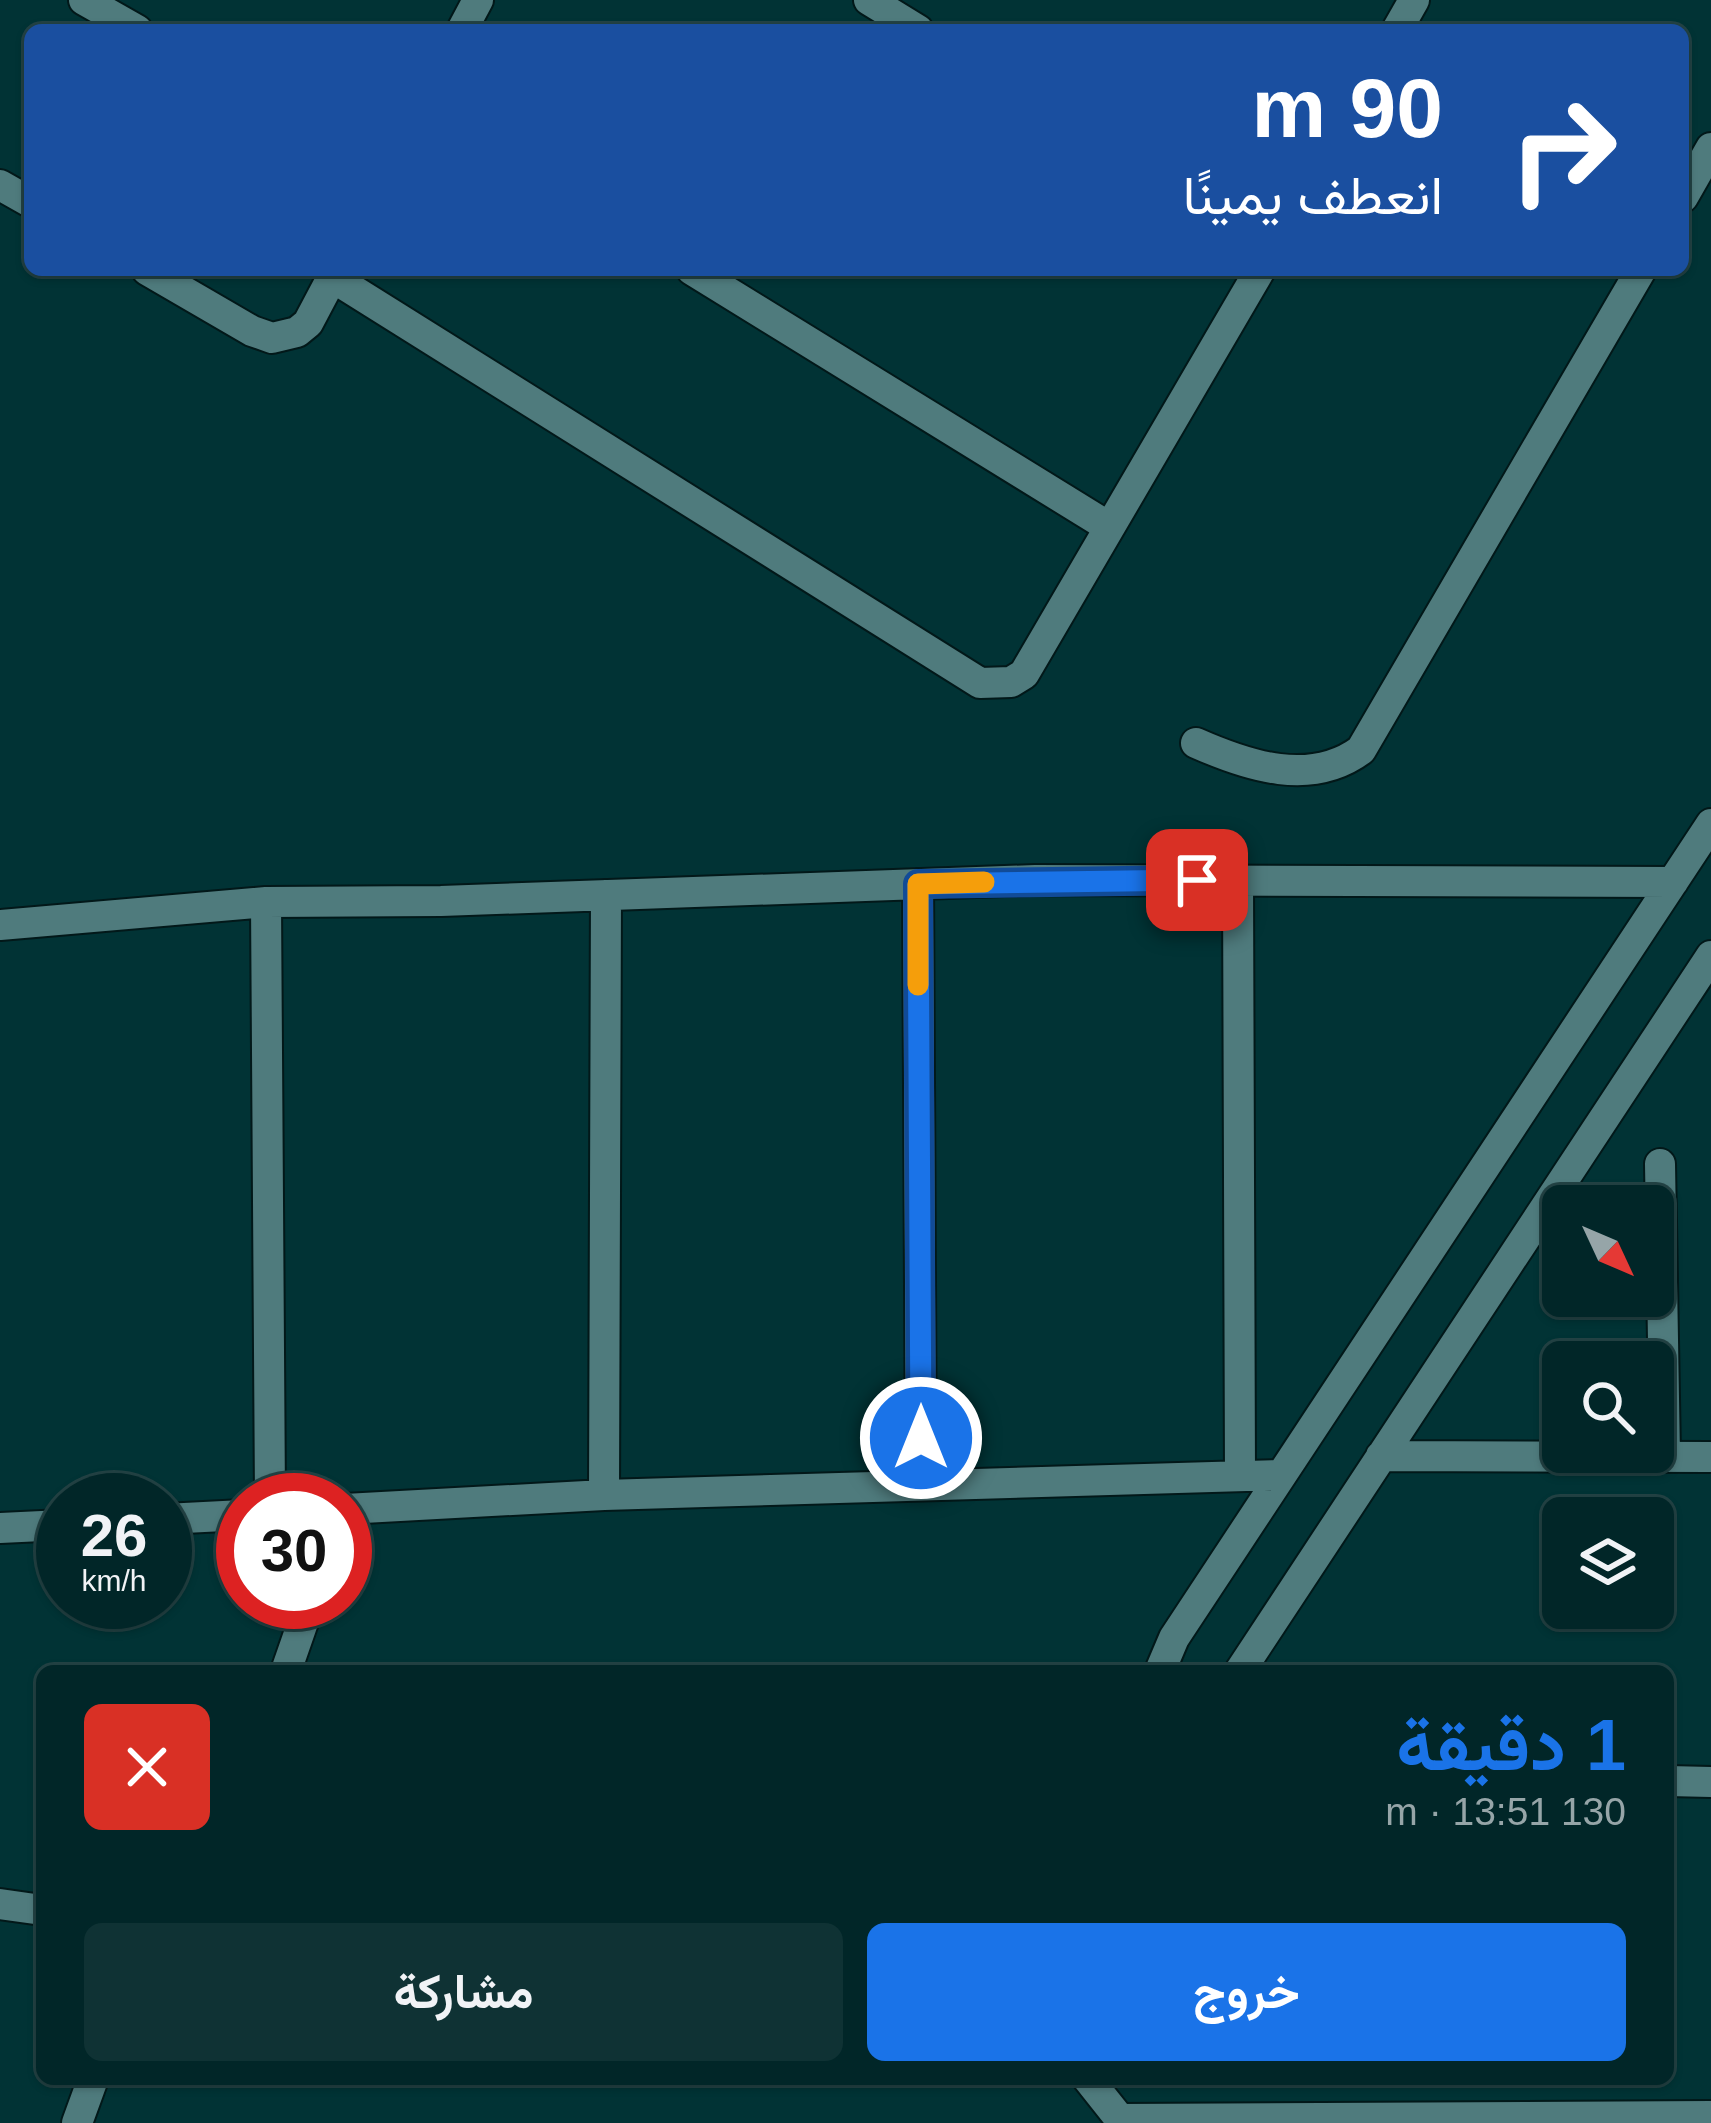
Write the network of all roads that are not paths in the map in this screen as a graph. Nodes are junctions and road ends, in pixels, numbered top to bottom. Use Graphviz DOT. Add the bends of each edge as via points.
graph roads {
  1 [pos="84,0"];
  2 [pos="869,0"];
  3 [pos="126,24"];
  4 [pos="908,24"];
  5 [pos="1711,148"];
  6 [pos="1689,186"];
  7 [pos="157,276"];
  8 [pos="332,276"];
  9 [pos="339,276"];
  10 [pos="702,276"];
  11 [pos="1255,276"];
  12 [pos="1638,276"];
  13 [pos="1109,527"];
  14 [pos="1196,743"];
  15 [pos="1711,824"];
  16 [pos="1238,880"];
  17 [pos="1672,882"];
  18 [pos="918,884"];
  19 [pos="606,895"];
  20 [pos="266,902"];
  21 [pos="0,925"];
  22 [pos="1711,956"];
  23 [pos="1660,1163"];
  24 [pos="1663,1341"];
  25 [pos="1381,1456"];
  26 [pos="1542,1457"];
  27 [pos="1674,1457"];
  28 [pos="1711,1457"];
  29 [pos="270,1473"];
  30 [pos="1281,1475"];
  31 [pos="1240,1476"];
  32 [pos="921,1484"];
  33 [pos="604,1495"];
  34 [pos="372,1508"];
  35 [pos="36,1526"];
  36 [pos="0,1528"];
  37 [pos="301,1629"];
  38 [pos="288,1665"];
  39 [pos="1163,1665"];
  40 [pos="1244,1665"];
  41 [pos="1674,1781"];
  42 [pos="1711,1781"];
  43 [pos="0,1904"];
  44 [pos="36,1909"];
  45 [pos="91,2085"];
  46 [pos="1093,2085"];
  47 [pos="1711,2116"];
  48 [pos="1121,2121"];
  49 [pos="77,2123"];
  1 -- 3 [label="street"];
  2 -- 4 [label="street"];
  5 -- 6 [label="street"];
  7 -- 8 [label="street" via="272,338 308,323"];
  9 -- 13 [label="street" via="980,683 1024,674"];
  10 -- 13 [label="street"];
  11 -- 13 [label="street"];
  12 -- 14 [label="street" via="1361,750 1333,767 1300,770 1256,765"];
  15 -- 17 [label="street"];
  16 -- 17 [label="street"];
  16 -- 18 [label="street"];
  16 -- 31 [label="street"];
  17 -- 30 [label="street"];
  18 -- 19 [label="street"];
  18 -- 32 [label="street"];
  19 -- 20 [label="street"];
  19 -- 33 [label="street"];
  20 -- 21 [label="street"];
  20 -- 29 [label="street"];
  22 -- 25 [label="street"];
  23 -- 24 [label="street"];
  25 -- 26 [label="street"];
  25 -- 40 [label="street"];
  27 -- 28 [label="street"];
  30 -- 31 [label="street"];
  30 -- 39 [label="street"];
  31 -- 32 [label="street"];
  32 -- 33 [label="street"];
  33 -- 34 [label="street"];
  35 -- 36 [label="street"];
  37 -- 38 [label="street"];
  41 -- 42 [label="street"];
  43 -- 44 [label="street"];
  45 -- 49 [label="street"];
  46 -- 48 [label="street"];
  47 -- 48 [label="street"];
}
